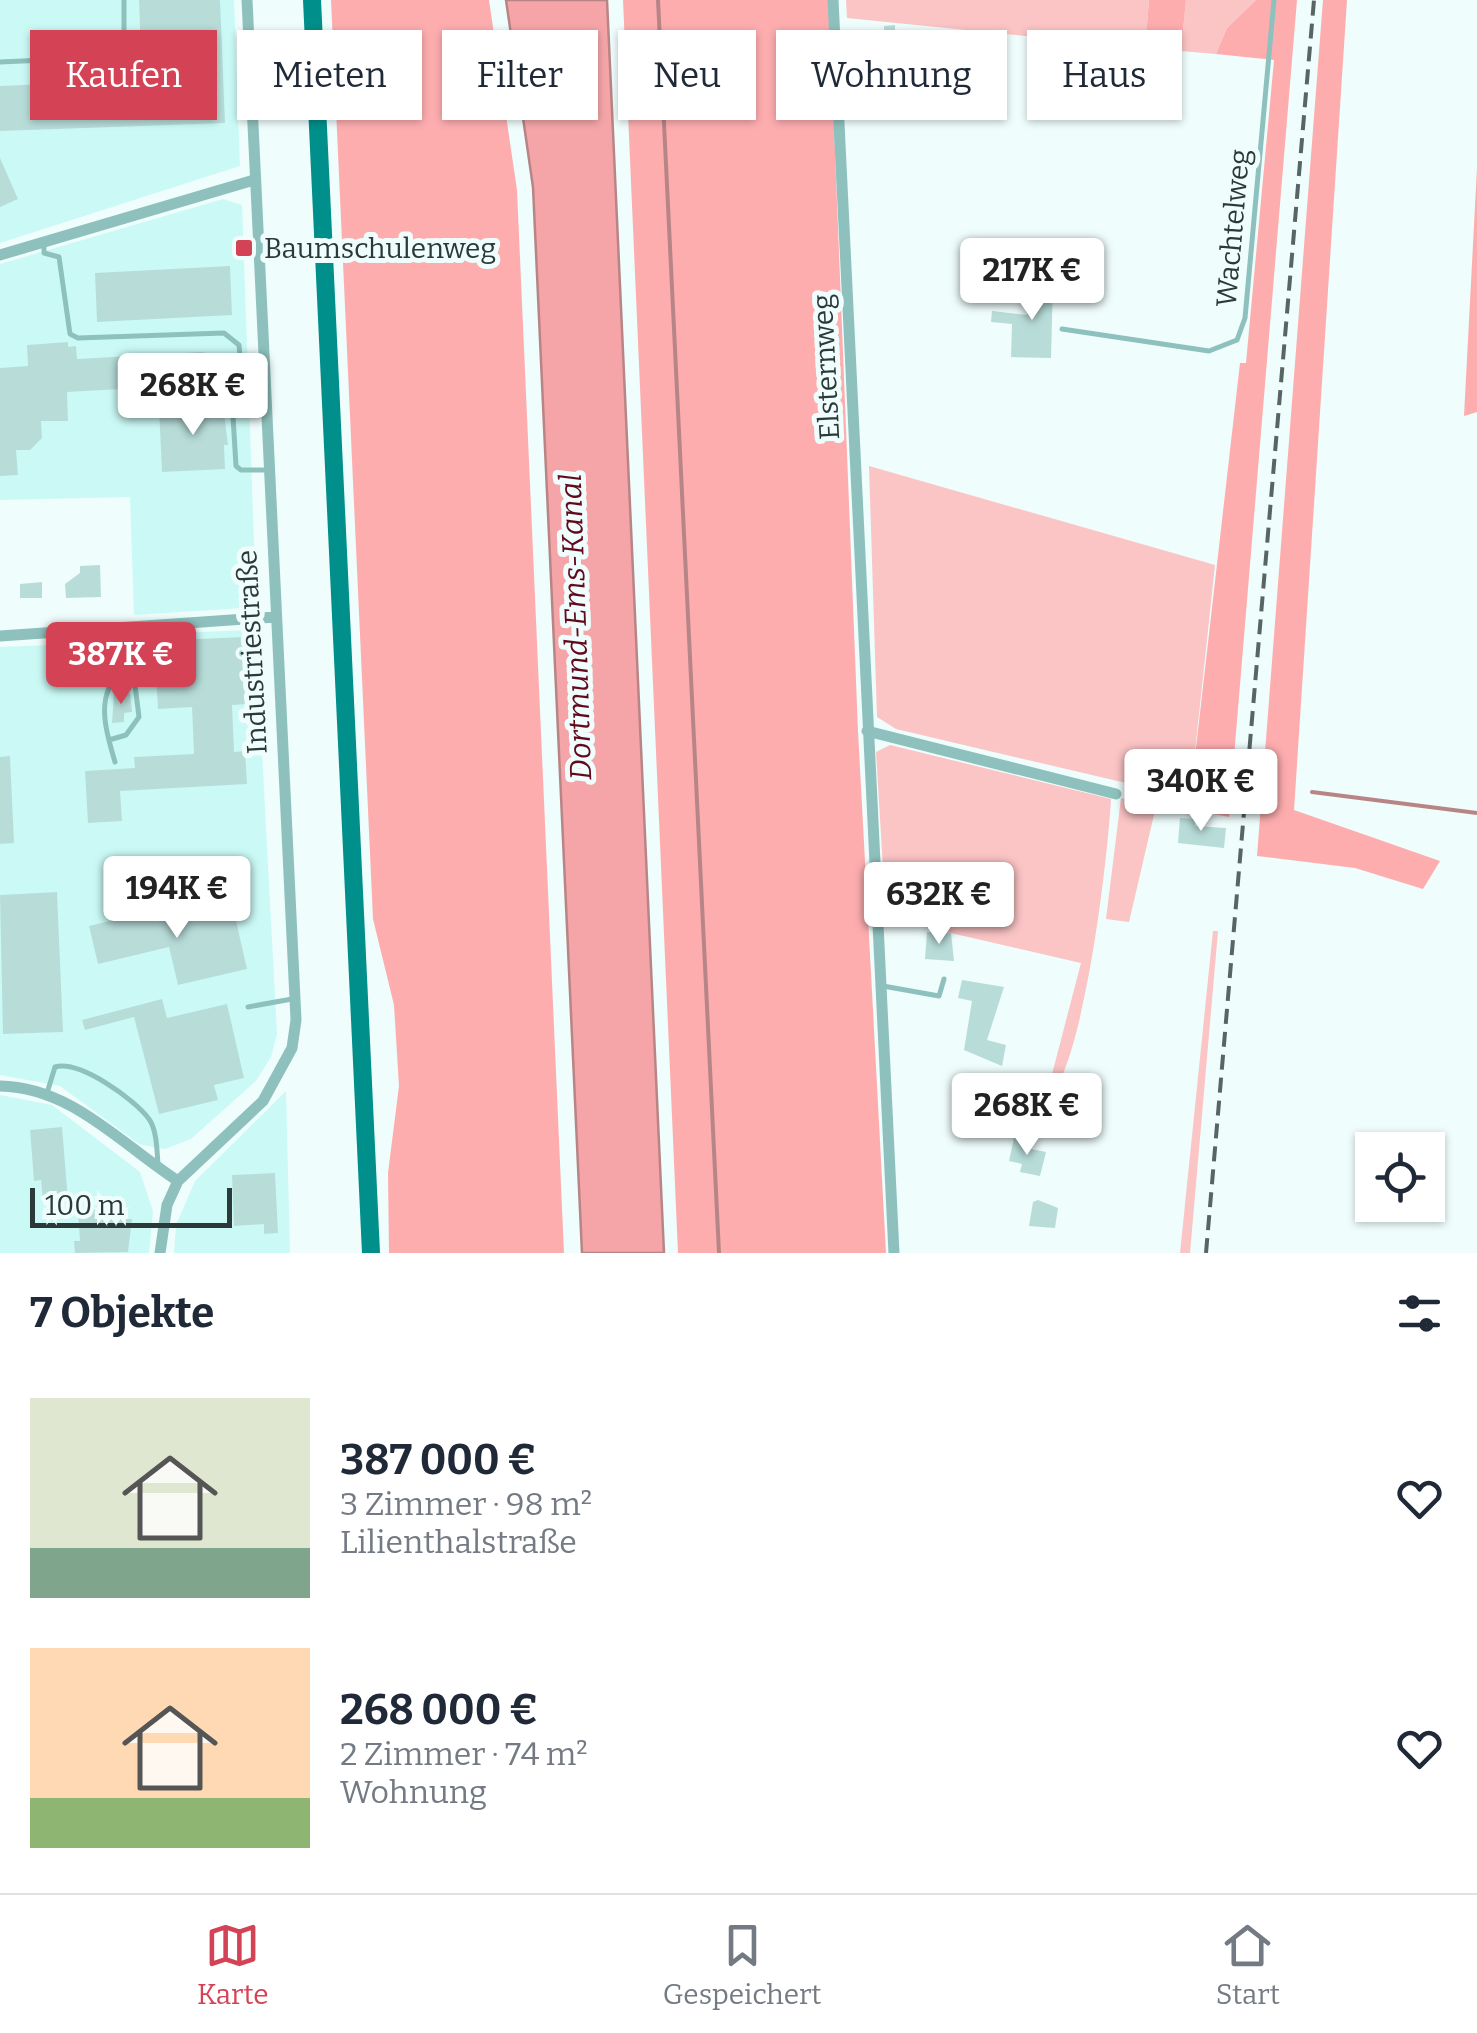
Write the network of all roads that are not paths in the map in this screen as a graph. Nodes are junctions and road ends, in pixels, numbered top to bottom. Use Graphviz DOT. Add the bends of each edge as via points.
graph roads {
  1 [pos="124,0"];
  2 [pos="247,0"];
  3 [pos="312,0"];
  4 [pos="833,0"];
  5 [pos="1274,0"];
  6 [pos="0,62"];
  7 [pos="254,180"];
  8 [pos="44,241"];
  9 [pos="0,254"];
  10 [pos="1062,330"];
  11 [pos="243,392"];
  12 [pos="264,392"];
  13 [pos="268,470"];
  14 [pos="275,617"];
  15 [pos="134,627"];
  16 [pos="0,636"];
  17 [pos="120,666"];
  18 [pos="867,731"];
  19 [pos="109,740"];
  20 [pos="115,762"];
  21 [pos="1116,794"];
  22 [pos="944,978"];
  23 [pos="880,986"];
  24 [pos="295,998"];
  25 [pos="248,1006"];
  26 [pos="0,1086"];
  27 [pos="47,1092"];
  28 [pos="158,1168"];
  29 [pos="178,1182"];
  30 [pos="160,1253"];
  31 [pos="371,1253"];
  32 [pos="894,1253"];
  1 -- 6 [label="lane" via="124,44 112,57"];
  2 -- 7 [label="street, Industriestraße"];
  3 -- 31 [label="main road"];
  4 -- 18 [label="street, Elsternweg"];
  5 -- 10 [label="lane, Wachtelweg" via="1245,318 1236,340 1209,351"];
  7 -- 8 [label="street"];
  7 -- 12 [label="street, Industriestraße"];
  8 -- 9 [label="street"];
  8 -- 11 [label="lane" via="44,254 59,257 70,334 224,334 239,345"];
  11 -- 12 [label="lane"];
  11 -- 13 [label="lane" via="232,400 236,466"];
  12 -- 13 [label="street, Industriestraße"];
  13 -- 14 [label="street, Industriestraße"];
  14 -- 15 [label="street"];
  14 -- 24 [label="street, Industriestraße"];
  15 -- 16 [label="street"];
  15 -- 17 [label="lane" via="136,644"];
  17 -- 19 [label="lane" via="104,688"];
  17 -- 19 [label="lane" via="136,676 139,716 126,735"];
  18 -- 21 [label="street"];
  18 -- 23 [label="street, Elsternweg"];
  19 -- 20 [label="lane"];
  22 -- 23 [label="lane" via="939,996"];
  23 -- 32 [label="street, Elsternweg"];
  24 -- 25 [label="lane"];
  24 -- 29 [label="street, Industriestraße" via="292,1048 281,1076"];
  26 -- 27 [label="street"];
  27 -- 28 [label="street"];
  27 -- 28 [label="lane" via="61,1064 111,1086 150,1121"];
  28 -- 29 [label="street"];
  29 -- 30 [label="street, Industriestraße" via="167,1205"];
}
